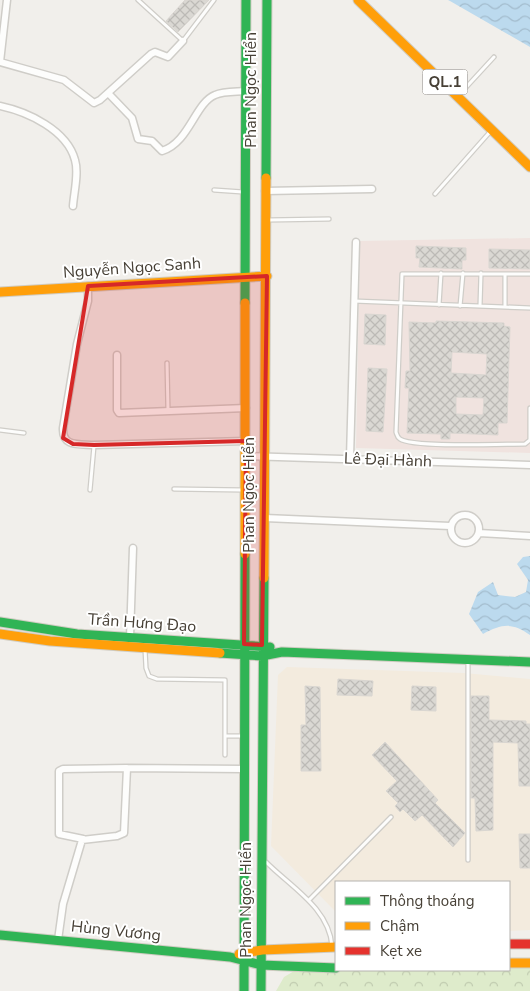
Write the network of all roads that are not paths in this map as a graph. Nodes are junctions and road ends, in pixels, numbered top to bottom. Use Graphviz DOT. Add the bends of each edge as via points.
graph roads {
  1 [pos="7,0"];
  2 [pos="138,0"];
  3 [pos="214,0"];
  4 [pos="246,0"];
  5 [pos="266,0"];
  6 [pos="358,0"];
  7 [pos="183,41"];
  8 [pos="494,57"];
  9 [pos="0,62"];
  10 [pos="246,91"];
  11 [pos="108,94"];
  12 [pos="458,95"];
  13 [pos="0,106"];
  14 [pos="493,129"];
  15 [pos="530,167"];
  16 [pos="372,188"];
  17 [pos="214,190"];
  18 [pos="265,191"];
  19 [pos="246,192"];
  20 [pos="435,194"];
  21 [pos="73,206"];
  22 [pos="329,219"];
  23 [pos="266,220"];
  24 [pos="356,242"];
  25 [pos="441,273"];
  26 [pos="463,273"];
  27 [pos="481,274"];
  28 [pos="505,274"];
  29 [pos="530,274"];
  30 [pos="247,276"];
  31 [pos="266,276"];
  32 [pos="88,286"];
  33 [pos="0,292"];
  34 [pos="354,301"];
  35 [pos="400,303"];
  36 [pos="438,305"];
  37 [pos="460,306"];
  38 [pos="480,306"];
  39 [pos="505,307"];
  40 [pos="530,308"];
  41 [pos="117,355"];
  42 [pos="167,363"];
  43 [pos="246,408"];
  44 [pos="530,408"];
  45 [pos="168,411"];
  46 [pos="0,430"];
  47 [pos="24,434"];
  48 [pos="246,441"];
  49 [pos="94,445"];
  50 [pos="246,456"];
  51 [pos="265,458"];
  52 [pos="350,458"];
  53 [pos="530,465"];
  54 [pos="174,489"];
  55 [pos="90,490"];
  56 [pos="245,490"];
  57 [pos="265,518"];
  58 [pos="450,526"];
  59 [pos="479,533"];
  60 [pos="530,536"];
  61 [pos="133,548"];
  62 [pos="0,622"];
  63 [pos="0,634"];
  64 [pos="89,634"];
  65 [pos="130,637"];
  66 [pos="88,644"];
  67 [pos="244,644"];
  68 [pos="262,645"];
  69 [pos="145,648"];
  70 [pos="282,652"];
  71 [pos="244,656"];
  72 [pos="262,656"];
  73 [pos="468,660"];
  74 [pos="530,662"];
  75 [pos="225,736"];
  76 [pos="244,736"];
  77 [pos="225,755"];
  78 [pos="127,768"];
  79 [pos="244,769"];
  80 [pos="391,817"];
  81 [pos="83,840"];
  82 [pos="261,857"];
  83 [pos="468,860"];
  84 [pos="309,900"];
  85 [pos="0,934"];
  86 [pos="58,940"];
  87 [pos="510,944"];
  88 [pos="530,944"];
  89 [pos="334,947"];
  90 [pos="262,950"];
  91 [pos="244,957"];
  92 [pos="510,963"];
  93 [pos="530,963"];
  94 [pos="261,965"];
  95 [pos="335,968"];
  96 [pos="244,991"];
  97 [pos="261,991"];
  1 -- 9 [label="street"];
  2 -- 7 [label="lane"];
  3 -- 7 [label="lane"];
  4 -- 10 [label="main road, Phan Ngọc Hiển"];
  5 -- 18 [label="main road, Phan Ngọc Hiển"];
  6 -- 12 [label="main road, QL.1"];
  7 -- 11 [label="street" via="168,58 155,52 151,54"];
  8 -- 12 [label="lane"];
  9 -- 11 [label="street" via="64,80 94,103"];
  10 -- 11 [label="street" via="216,94 210,98 185,134 162,151 152,141 138,139 132,118"];
  10 -- 19 [label="main road, Phan Ngọc Hiển"];
  12 -- 14 [label="main road, QL.1"];
  13 -- 21 [label="street" via="26,113 60,135 71,149 76,162"];
  14 -- 15 [label="main road, QL.1"];
  14 -- 20 [label="lane"];
  16 -- 18 [label="street"];
  17 -- 19 [label="lane"];
  18 -- 23 [label="main road, Phan Ngọc Hiển"];
  19 -- 30 [label="main road, Phan Ngọc Hiển"];
  22 -- 23 [label="lane"];
  23 -- 31 [label="main road, Phan Ngọc Hiển"];
  24 -- 34 [label="street"];
  25 -- 26 [label="lane"];
  25 -- 35 [label="lane" via="402,274"];
  25 -- 36 [label="lane"];
  26 -- 27 [label="lane"];
  26 -- 37 [label="lane"];
  27 -- 28 [label="lane"];
  27 -- 38 [label="lane"];
  28 -- 29 [label="lane"];
  28 -- 39 [label="lane"];
  30 -- 31 [label="main road, Nguyễn Ngọc Sanh"];
  30 -- 32 [label="main road, Nguyễn Ngọc Sanh"];
  30 -- 43 [label="main road, Phan Ngọc Hiển"];
  31 -- 51 [label="main road, Phan Ngọc Hiển"];
  32 -- 33 [label="main road, Nguyễn Ngọc Sanh"];
  32 -- 49 [label="street" via="88,301 77,344 62,435 69,443"];
  34 -- 35 [label="lane"];
  34 -- 52 [label="street"];
  35 -- 36 [label="lane"];
  35 -- 44 [label="lane" via="396,432 400,438 425,443 525,444 530,440"];
  36 -- 37 [label="lane"];
  37 -- 38 [label="lane"];
  38 -- 39 [label="lane"];
  39 -- 40 [label="lane"];
  41 -- 45 [label="street" via="119,413"];
  42 -- 45 [label="lane"];
  43 -- 45 [label="street"];
  43 -- 48 [label="main road, Phan Ngọc Hiển"];
  46 -- 47 [label="lane"];
  48 -- 49 [label="street"];
  48 -- 50 [label="main road, Phan Ngọc Hiển"];
  49 -- 55 [label="lane"];
  50 -- 51 [label="street, Lê Đại Hành"];
  50 -- 56 [label="main road, Phan Ngọc Hiển"];
  51 -- 52 [label="street, Lê Đại Hành"];
  51 -- 57 [label="main road, Phan Ngọc Hiển"];
  52 -- 53 [label="street, Lê Đại Hành"];
  54 -- 56 [label="lane"];
  56 -- 67 [label="main road, Phan Ngọc Hiển"];
  57 -- 58 [label="street"];
  57 -- 68 [label="main road, Phan Ngọc Hiển"];
  58 -- 59 [label="street" via="456,518 466,515 475,520"];
  58 -- 59 [label="street" via="452,536 459,543 474,541"];
  59 -- 60 [label="street"];
  61 -- 65 [label="street"];
  62 -- 64 [label="main road, Trần Hưng Đạo"];
  63 -- 66 [label="main road, Trần Hưng Đạo"];
  64 -- 65 [label="main road, Trần Hưng Đạo"];
  64 -- 66 [label="main road"];
  65 -- 67 [label="main road, Trần Hưng Đạo"];
  66 -- 69 [label="main road, Trần Hưng Đạo"];
  67 -- 68 [label="main road, Trần Hưng Đạo"];
  67 -- 71 [label="main road, Phan Ngọc Hiển"];
  68 -- 70 [label="main road, Trần Hưng Đạo"];
  68 -- 72 [label="main road, Phan Ngọc Hiển"];
  69 -- 71 [label="main road, Trần Hưng Đạo"];
  69 -- 75 [label="lane" via="149,676 157,679 225,680"];
  70 -- 72 [label="main road, Trần Hưng Đạo"];
  70 -- 73 [label="main road, Trần Hưng Đạo"];
  71 -- 72 [label="main road, Trần Hưng Đạo"];
  71 -- 76 [label="main road, Phan Ngọc Hiển"];
  72 -- 82 [label="main road, Phan Ngọc Hiển"];
  73 -- 74 [label="main road, Trần Hưng Đạo"];
  73 -- 83 [label="lane"];
  75 -- 76 [label="lane"];
  75 -- 77 [label="lane"];
  76 -- 79 [label="main road, Phan Ngọc Hiển"];
  78 -- 79 [label="street"];
  78 -- 81 [label="street" via="124,833"];
  78 -- 81 [label="street" via="59,771 59,834"];
  79 -- 91 [label="main road, Phan Ngọc Hiển"];
  80 -- 84 [label="lane"];
  81 -- 86 [label="street" via="63,904"];
  82 -- 84 [label="lane"];
  82 -- 90 [label="main road, Phan Ngọc Hiển"];
  84 -- 89 [label="lane" via="327,923"];
  85 -- 86 [label="main road, Hùng Vương"];
  86 -- 91 [label="main road, Hùng Vương"];
  87 -- 88 [label="main road"];
  89 -- 90 [label="main road, Hùng Vương"];
  90 -- 91 [label="main road, Hùng Vương"];
  90 -- 94 [label="main road, Phan Ngọc Hiển"];
  91 -- 94 [label="main road"];
  91 -- 96 [label="main road, Phan Ngọc Hiển"];
  92 -- 93 [label="main road"];
  94 -- 95 [label="main road"];
  94 -- 97 [label="main road, Phan Ngọc Hiển"];
}
